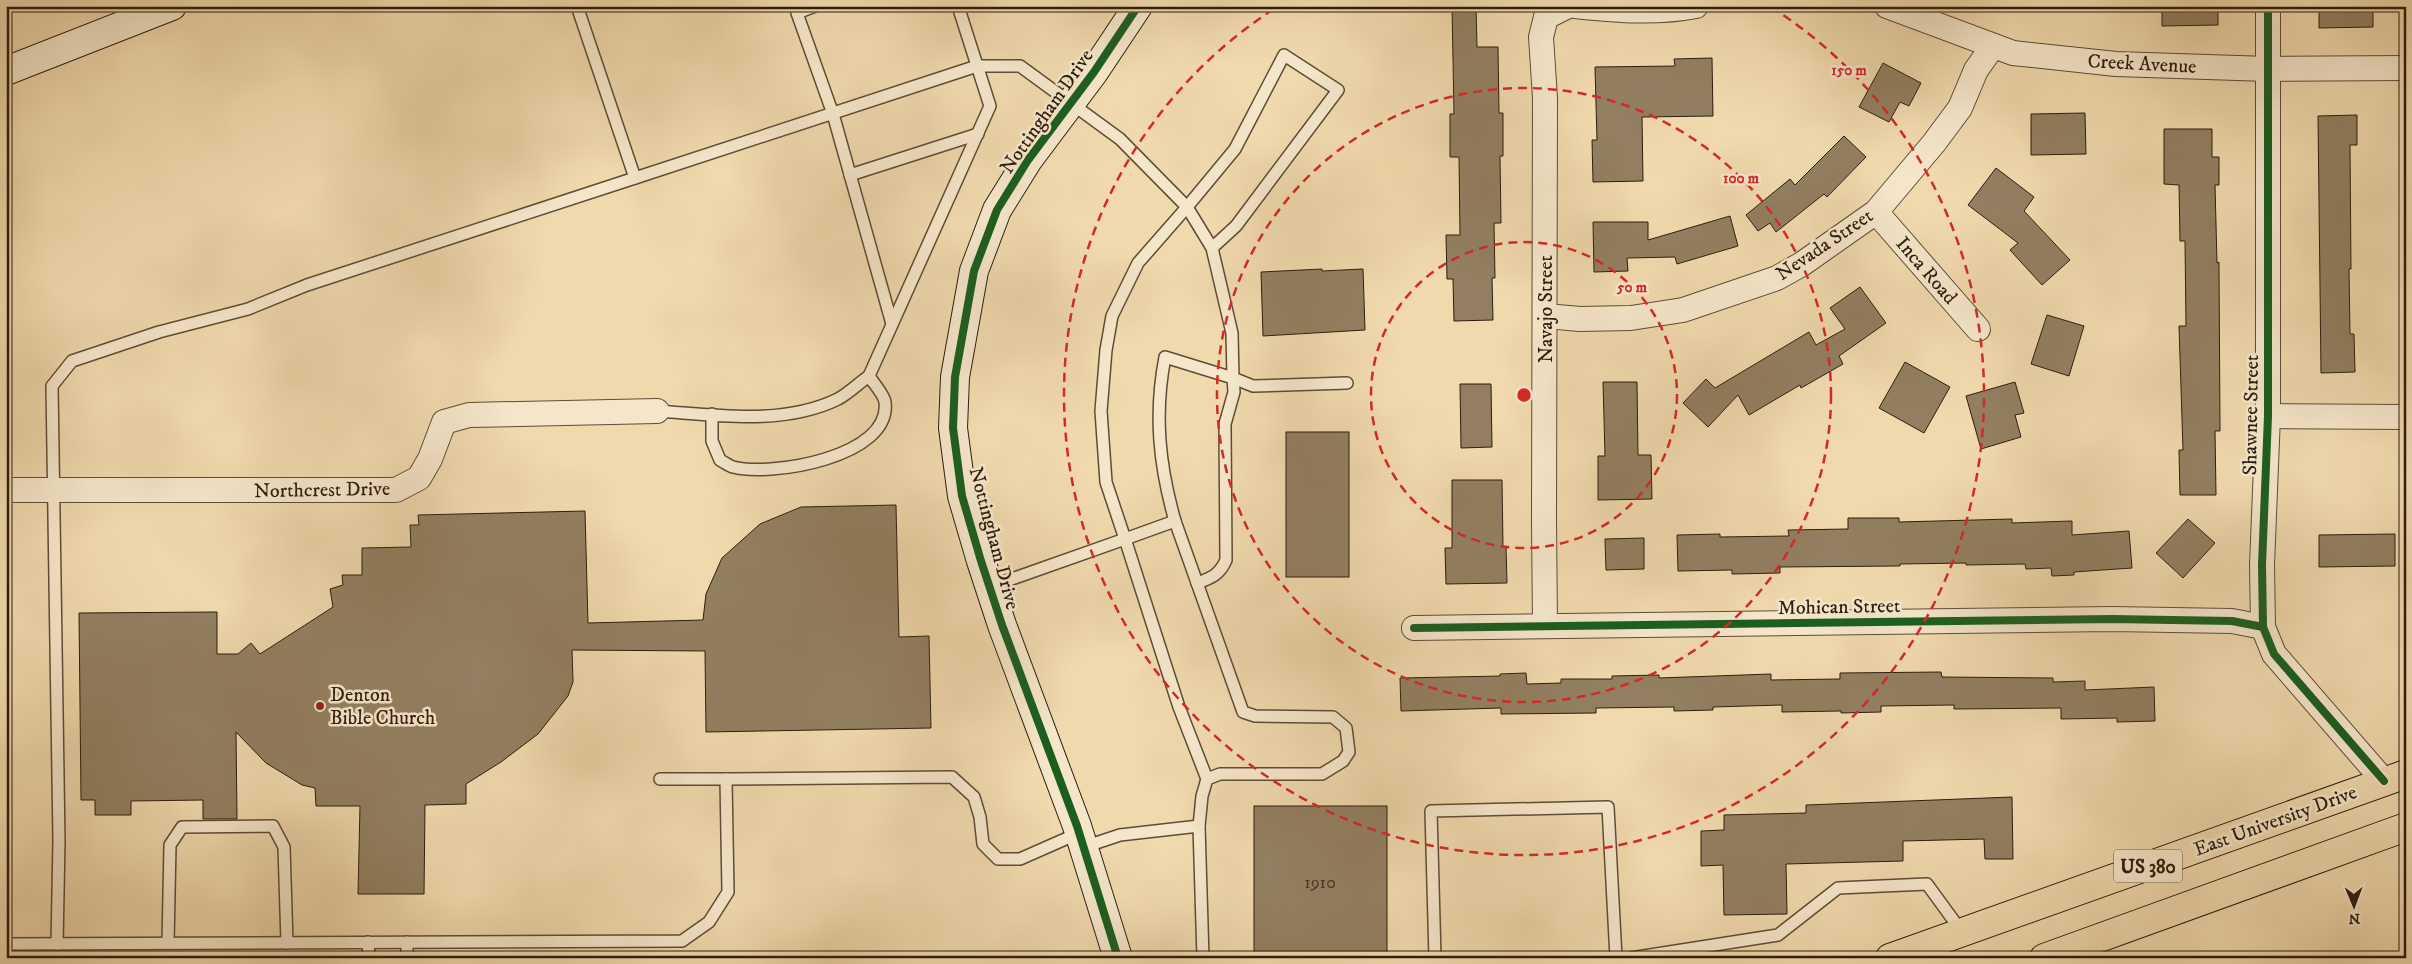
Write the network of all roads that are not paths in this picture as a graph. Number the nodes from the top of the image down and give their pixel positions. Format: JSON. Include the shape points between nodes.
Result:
{"nodes":[{"id":1,"x":172,"y":6,"type":"edge"},
{"id":2,"x":577,"y":6,"type":"edge"},
{"id":3,"x":816,"y":6,"type":"edge"},
{"id":4,"x":958,"y":6,"type":"edge"},
{"id":5,"x":1138,"y":6,"type":"edge"},
{"id":6,"x":1568,"y":6,"type":"edge"},
{"id":7,"x":1575,"y":6,"type":"edge"},
{"id":8,"x":1696,"y":6,"type":"edge"},
{"id":9,"x":1887,"y":6,"type":"edge"},
{"id":10,"x":2268,"y":6,"type":"edge"},
{"id":11,"x":1993,"y":46,"type":"junction"},
{"id":12,"x":977,"y":66,"type":"junction"},
{"id":13,"x":2406,"y":68,"type":"edge"},
{"id":14,"x":2268,"y":69,"type":"junction"},
{"id":15,"x":6,"y":71,"type":"edge"},
{"id":16,"x":1071,"y":102,"type":"junction"},
{"id":17,"x":832,"y":114,"type":"junction"},
{"id":18,"x":978,"y":134,"type":"junction"},
{"id":19,"x":850,"y":176,"type":"junction"},
{"id":20,"x":635,"y":178,"type":"junction"},
{"id":21,"x":1187,"y":207,"type":"junction"},
{"id":22,"x":1876,"y":212,"type":"junction"},
{"id":23,"x":1212,"y":248,"type":"junction"},
{"id":24,"x":1546,"y":316,"type":"junction"},
{"id":25,"x":892,"y":324,"type":"junction"},
{"id":26,"x":1978,"y":329,"type":"dead end"},
{"id":27,"x":869,"y":376,"type":"junction"},
{"id":28,"x":1233,"y":378,"type":"junction"},
{"id":29,"x":1347,"y":383,"type":"dead end"},
{"id":30,"x":657,"y":411,"type":"joint"},
{"id":31,"x":712,"y":414,"type":"junction"},
{"id":32,"x":2268,"y":416,"type":"junction"},
{"id":33,"x":2406,"y":417,"type":"edge"},
{"id":34,"x":54,"y":489,"type":"junction"},
{"id":35,"x":6,"y":490,"type":"edge"},
{"id":36,"x":1175,"y":521,"type":"junction"},
{"id":37,"x":1125,"y":538,"type":"junction"},
{"id":38,"x":1197,"y":582,"type":"junction"},
{"id":39,"x":990,"y":587,"type":"junction"},
{"id":40,"x":1545,"y":626,"type":"junction"},
{"id":41,"x":2263,"y":627,"type":"junction"},
{"id":42,"x":1414,"y":628,"type":"dead end"},
{"id":43,"x":2395,"y":778,"type":"edge"},
{"id":44,"x":726,"y":779,"type":"junction"},
{"id":45,"x":1207,"y":779,"type":"junction"},
{"id":46,"x":660,"y":780,"type":"dead end"},
{"id":47,"x":1199,"y":826,"type":"junction"},
{"id":48,"x":2406,"y":827,"type":"edge"},
{"id":49,"x":1081,"y":840,"type":"junction"},
{"id":50,"x":1962,"y":932,"type":"junction"},
{"id":51,"x":287,"y":942,"type":"junction"},
{"id":52,"x":368,"y":942,"type":"junction"},
{"id":53,"x":407,"y":942,"type":"junction"},
{"id":54,"x":168,"y":943,"type":"junction"},
{"id":55,"x":6,"y":944,"type":"edge"},
{"id":56,"x":57,"y":944,"type":"junction"},
{"id":57,"x":369,"y":958,"type":"edge"},
{"id":58,"x":407,"y":958,"type":"edge"},
{"id":59,"x":1118,"y":958,"type":"edge"},
{"id":60,"x":1203,"y":958,"type":"edge"},
{"id":61,"x":1434,"y":958,"type":"edge"},
{"id":62,"x":1616,"y":958,"type":"edge"},
{"id":63,"x":1630,"y":958,"type":"edge"},
{"id":64,"x":1890,"y":958,"type":"edge"},
{"id":65,"x":2044,"y":958,"type":"edge"}],
"edges":[{"from":1,"to":15,"type":"street"},
{"from":2,"to":20,"type":"lane"},
{"from":3,"to":17,"type":"lane","via":[[797,13]]},
{"from":4,"to":12,"type":"lane"},
{"from":5,"to":16,"type":"street","name":"Nottingham Drive"},
{"from":6,"to":24,"type":"street","name":"Navajo Street","via":[[1546,17],[1541,37],[1545,98]]},
{"from":7,"to":8,"type":"street","via":[[1626,12],[1672,11]]},
{"from":9,"to":11,"type":"street","name":"Creek Avenue"},
{"from":10,"to":14,"type":"street","name":"Shawnee Street"},
{"from":11,"to":14,"type":"street","name":"Creek Avenue","via":[[2013,53],[2116,64]]},
{"from":11,"to":22,"type":"street","name":"Nevada Street","via":[[1976,70],[1960,108]]},
{"from":12,"to":16,"type":"lane","via":[[1020,66]]},
{"from":12,"to":17,"type":"lane"},
{"from":12,"to":18,"type":"lane","via":[[990,106]]},
{"from":13,"to":14,"type":"street","name":"Creek Avenue"},
{"from":14,"to":32,"type":"street","name":"Shawnee Street"},
{"from":16,"to":21,"type":"lane","via":[[1120,139]]},
{"from":16,"to":39,"type":"street","name":"Nottingham Drive","via":[[1028,160],[998,210],[974,271],[955,378],[953,428],[962,496]]},
{"from":17,"to":19,"type":"lane"},
{"from":17,"to":20,"type":"lane"},
{"from":18,"to":19,"type":"lane"},
{"from":18,"to":25,"type":"lane"},
{"from":19,"to":25,"type":"lane"},
{"from":20,"to":34,"type":"lane","via":[[308,285],[248,309],[159,332],[72,361],[52,386]]},
{"from":21,"to":23,"type":"lane"},
{"from":21,"to":23,"type":"lane","via":[[1235,149],[1284,55],[1338,90],[1236,226]]},
{"from":21,"to":37,"type":"lane","via":[[1138,263],[1112,316],[1101,411],[1102,429],[1106,482]]},
{"from":22,"to":24,"type":"street","name":"Nevada Street","via":[[1777,278],[1683,310],[1632,318]]},
{"from":22,"to":26,"type":"street","name":"Inca Road"},
{"from":23,"to":28,"type":"lane","via":[[1232,334]]},
{"from":24,"to":40,"type":"street","name":"Navajo Street"},
{"from":25,"to":27,"type":"lane"},
{"from":27,"to":31,"type":"lane","via":[[838,399],[798,413],[754,417]]},
{"from":27,"to":31,"type":"lane","via":[[885,401],[882,424],[863,443],[829,460],[772,468],[733,467],[720,460],[712,441]]},
{"from":28,"to":29,"type":"lane","via":[[1253,386]]},
{"from":28,"to":36,"type":"lane","via":[[1164,357],[1158,392],[1161,464]]},
{"from":28,"to":38,"type":"lane","via":[[1234,392],[1226,424],[1226,560],[1214,577]]},
{"from":30,"to":31,"type":"lane"},
{"from":30,"to":34,"type":"street","name":"Northcrest Drive","via":[[468,415],[444,422],[419,478],[396,490]]},
{"from":32,"to":33,"type":"street"},
{"from":32,"to":41,"type":"street","name":"Shawnee Street"},
{"from":34,"to":35,"type":"street","name":"Northcrest Drive"},
{"from":34,"to":56,"type":"lane","via":[[59,841]]},
{"from":36,"to":37,"type":"lane"},
{"from":36,"to":38,"type":"lane"},
{"from":37,"to":39,"type":"lane"},
{"from":37,"to":45,"type":"lane","via":[[1179,707]]},
{"from":38,"to":45,"type":"lane","via":[[1243,712],[1255,716],[1333,717],[1346,728],[1349,752],[1343,761],[1322,774],[1220,774]]},
{"from":39,"to":49,"type":"street","name":"Nottingham Drive"},
{"from":40,"to":41,"type":"street","name":"Mohican Street","via":[[2112,619],[2232,621]]},
{"from":40,"to":42,"type":"street","name":"Mohican Street"},
{"from":41,"to":43,"type":"street","name":"Shawnee Street","via":[[2274,654]]},
{"from":43,"to":50,"type":"main road","name":"East University Drive","number":"US 380"},
{"from":44,"to":46,"type":"lane"},
{"from":44,"to":49,"type":"lane","via":[[952,777],[974,797],[980,817],[982,844],[998,859],[1020,859]]},
{"from":44,"to":53,"type":"lane","via":[[728,892],[709,922],[682,941]]},
{"from":45,"to":47,"type":"lane"},
{"from":47,"to":49,"type":"lane"},
{"from":47,"to":60,"type":"lane"},
{"from":48,"to":65,"type":"main road","number":"US 380"},
{"from":49,"to":59,"type":"street","name":"Nottingham Drive"},
{"from":50,"to":63,"type":"lane","via":[[1927,884],[1838,888],[1778,935]]},
{"from":50,"to":64,"type":"main road","name":"East University Drive","number":"US 380"},
{"from":51,"to":52,"type":"lane"},
{"from":51,"to":54,"type":"lane"},
{"from":51,"to":54,"type":"lane","via":[[284,847],[273,826],[264,826],[182,827],[170,844]]},
{"from":52,"to":53,"type":"lane"},
{"from":52,"to":57,"type":"lane"},
{"from":53,"to":58,"type":"lane"},
{"from":54,"to":56,"type":"lane"},
{"from":55,"to":56,"type":"lane"},
{"from":61,"to":62,"type":"lane","via":[[1431,811],[1608,808]]}]}
